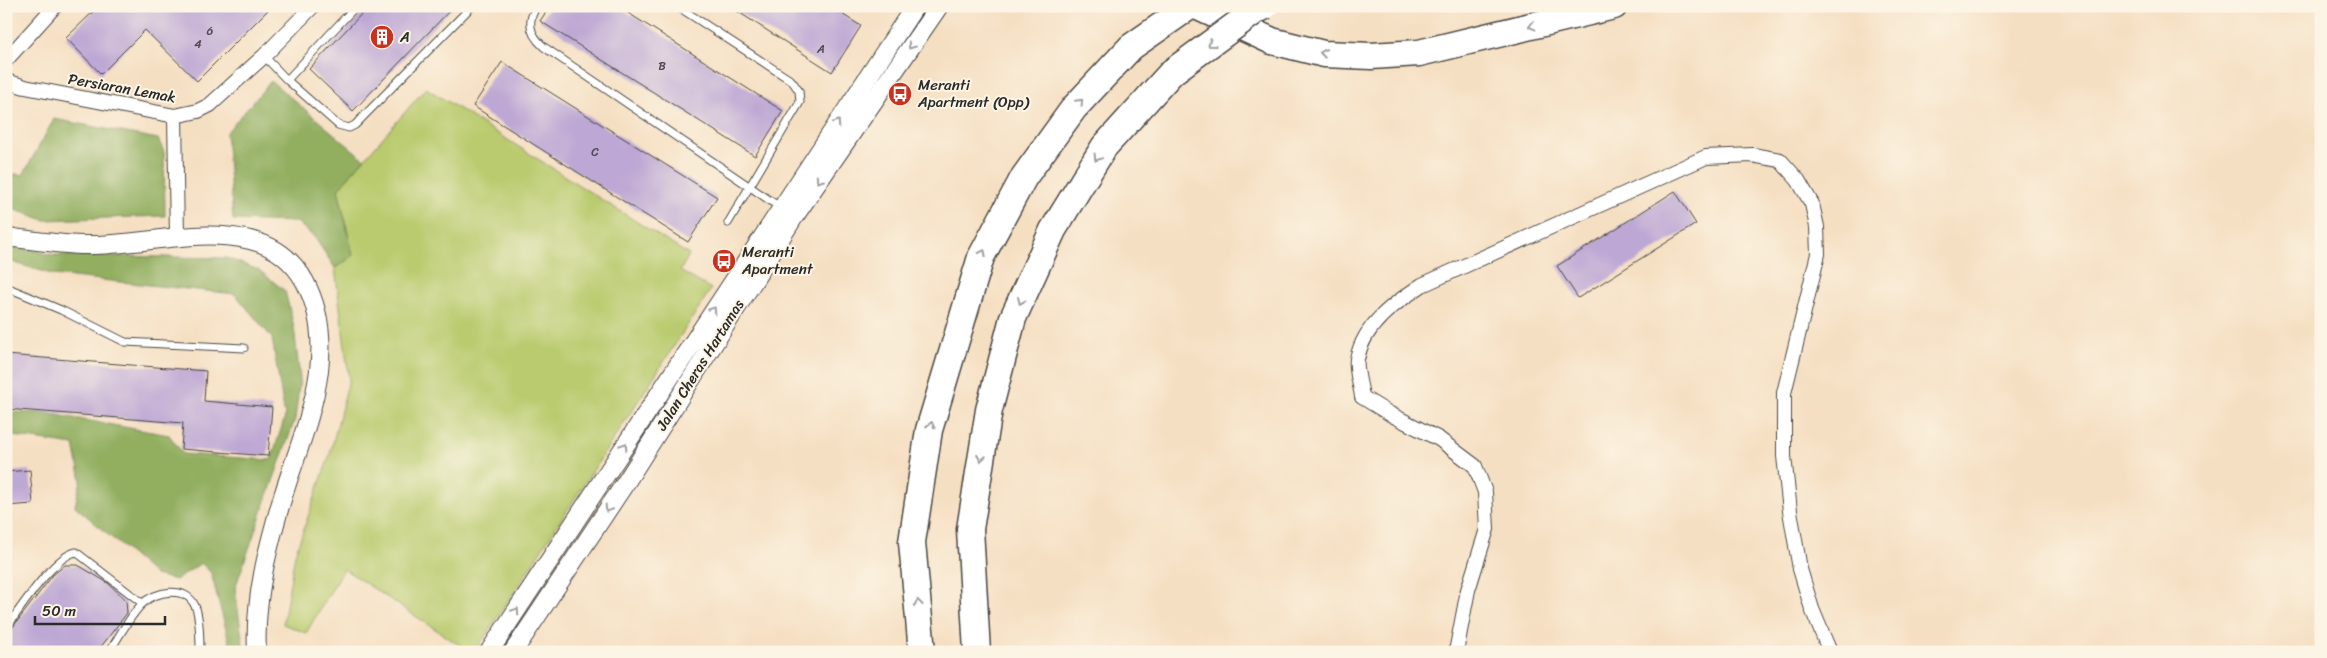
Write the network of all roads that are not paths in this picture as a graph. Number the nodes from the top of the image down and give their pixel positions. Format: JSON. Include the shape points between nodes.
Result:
{"nodes":[{"id":1,"x":55,"y":6,"type":"edge"},
{"id":2,"x":313,"y":6,"type":"edge"},
{"id":3,"x":356,"y":6,"type":"edge"},
{"id":4,"x":472,"y":6,"type":"edge"},
{"id":5,"x":537,"y":6,"type":"edge"},
{"id":6,"x":678,"y":6,"type":"edge"},
{"id":7,"x":915,"y":6,"type":"edge"},
{"id":8,"x":939,"y":6,"type":"edge"},
{"id":9,"x":1190,"y":6,"type":"edge"},
{"id":10,"x":1196,"y":6,"type":"edge"},
{"id":11,"x":1266,"y":6,"type":"edge"},
{"id":12,"x":1614,"y":6,"type":"edge"},
{"id":13,"x":264,"y":56,"type":"junction"},
{"id":14,"x":6,"y":60,"type":"edge"},
{"id":15,"x":287,"y":80,"type":"junction"},
{"id":16,"x":6,"y":81,"type":"edge"},
{"id":17,"x":175,"y":116,"type":"junction"},
{"id":18,"x":751,"y":187,"type":"junction"},
{"id":19,"x":787,"y":212,"type":"junction"},
{"id":20,"x":728,"y":223,"type":"dead end"},
{"id":21,"x":6,"y":237,"type":"edge"},
{"id":22,"x":177,"y":237,"type":"junction"},
{"id":23,"x":6,"y":287,"type":"edge"},
{"id":24,"x":244,"y":348,"type":"dead end"},
{"id":25,"x":610,"y":468,"type":"junction"},
{"id":26,"x":628,"y":479,"type":"junction"},
{"id":27,"x":142,"y":603,"type":"junction"},
{"id":28,"x":6,"y":628,"type":"edge"},
{"id":29,"x":109,"y":652,"type":"edge"},
{"id":30,"x":200,"y":652,"type":"edge"},
{"id":31,"x":257,"y":652,"type":"edge"},
{"id":32,"x":489,"y":652,"type":"edge"},
{"id":33,"x":514,"y":652,"type":"edge"},
{"id":34,"x":922,"y":652,"type":"edge"},
{"id":35,"x":977,"y":652,"type":"edge"},
{"id":36,"x":1456,"y":652,"type":"edge"},
{"id":37,"x":1830,"y":652,"type":"edge"}],
"edges":[{"from":1,"to":14,"type":"street"},
{"from":2,"to":13,"type":"street","name":"Persiaran Lemak"},
{"from":3,"to":15,"type":"lane"},
{"from":4,"to":15,"type":"lane","via":[[349,128],[338,126]]},
{"from":5,"to":18,"type":"lane","via":[[530,15],[530,26],[535,39],[544,47]]},
{"from":6,"to":18,"type":"lane","via":[[792,81],[799,91],[800,102]]},
{"from":19,"to":7,"type":"street","name":"Jalan Cheras Hartamas","one_way":true},
{"from":8,"to":19,"type":"street","name":"Jalan Cheras Hartamas","one_way":true},
{"from":34,"to":9,"type":"highway","one_way":true,"via":[[912,542],[929,430],[981,257],[1024,177],[1074,108],[1131,47]]},
{"from":12,"to":10,"type":"highway","one_way":true,"via":[[1419,53],[1372,56],[1324,54],[1272,41]]},
{"from":11,"to":35,"type":"highway","one_way":true,"bridge":true,"via":[[1172,72],[1104,147],[1053,230],[1013,318],[988,410],[970,529]]},
{"from":13,"to":15,"type":"lane"},
{"from":13,"to":17,"type":"street","name":"Persiaran Lemak","via":[[210,105]]},
{"from":16,"to":17,"type":"street","name":"Persiaran Lemak","via":[[25,88]]},
{"from":17,"to":22,"type":"street"},
{"from":18,"to":19,"type":"lane"},
{"from":18,"to":20,"type":"lane"},
{"from":25,"to":19,"type":"street","name":"Jalan Cheras Hartamas","one_way":true},
{"from":19,"to":26,"type":"street","name":"Jalan Cheras Hartamas"},
{"from":21,"to":22,"type":"street","via":[[82,245]]},
{"from":22,"to":31,"type":"street","via":[[249,239],[272,247],[289,260],[302,278],[314,299],[320,322],[320,367],[309,421],[283,497],[265,567],[258,605]]},
{"from":23,"to":24,"type":"lane","via":[[125,342]]},
{"from":25,"to":26,"type":"street"},
{"from":32,"to":25,"type":"street","name":"Jalan Cheras Hartamas","one_way":true},
{"from":26,"to":33,"type":"street","name":"Jalan Cheras Hartamas","one_way":true},
{"from":27,"to":28,"type":"lane","via":[[76,552],[67,554],[56,563]]},
{"from":27,"to":29,"type":"lane"},
{"from":27,"to":30,"type":"lane","via":[[165,592],[189,597],[196,606]]},
{"from":36,"to":37,"type":"street","via":[[1468,590],[1487,530],[1485,492],[1475,466],[1439,439],[1362,397],[1357,360],[1365,337],[1388,308],[1422,285],[1706,156],[1752,154],[1780,160],[1792,173],[1812,204],[1817,227],[1818,254],[1784,393],[1784,456],[1800,569]]}]}
